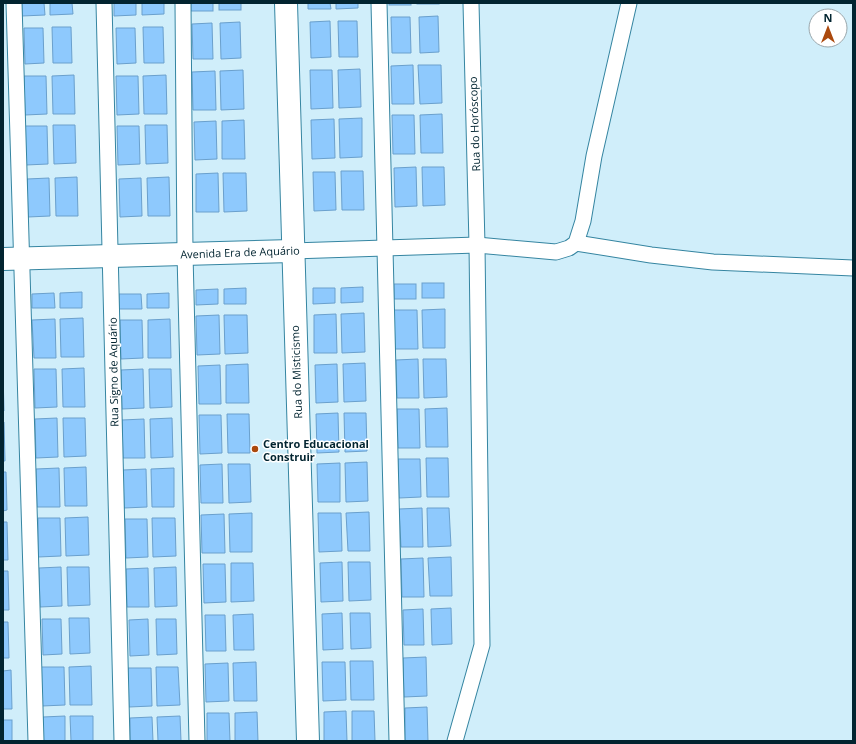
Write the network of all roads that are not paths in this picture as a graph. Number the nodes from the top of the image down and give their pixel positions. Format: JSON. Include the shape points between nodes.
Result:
{"nodes":[{"id":1,"x":14,"y":3,"type":"edge"},
{"id":2,"x":104,"y":3,"type":"edge"},
{"id":3,"x":183,"y":3,"type":"edge"},
{"id":4,"x":286,"y":3,"type":"edge"},
{"id":5,"x":379,"y":3,"type":"edge"},
{"id":6,"x":471,"y":3,"type":"edge"},
{"id":7,"x":629,"y":3,"type":"edge"},
{"id":8,"x":576,"y":243,"type":"junction"},
{"id":9,"x":477,"y":245,"type":"junction"},
{"id":10,"x":385,"y":248,"type":"junction"},
{"id":11,"x":292,"y":251,"type":"junction"},
{"id":12,"x":185,"y":254,"type":"junction"},
{"id":13,"x":110,"y":256,"type":"junction"},
{"id":14,"x":12,"y":259,"type":"edge"},
{"id":15,"x":853,"y":268,"type":"edge"},
{"id":16,"x":36,"y":741,"type":"edge"},
{"id":17,"x":122,"y":741,"type":"edge"},
{"id":18,"x":197,"y":741,"type":"edge"},
{"id":19,"x":308,"y":741,"type":"edge"},
{"id":20,"x":397,"y":741,"type":"edge"},
{"id":21,"x":455,"y":741,"type":"edge"}],
"edges":[{"from":1,"to":14,"type":"street"},
{"from":2,"to":13,"type":"street","name":"Rua Signo de Aquário"},
{"from":3,"to":12,"type":"street"},
{"from":4,"to":11,"type":"street","name":"Rua do Misticismo"},
{"from":5,"to":10,"type":"street"},
{"from":6,"to":9,"type":"street","name":"Rua do Horóscopo"},
{"from":7,"to":8,"type":"street","via":[[594,156],[580,235]]},
{"from":8,"to":9,"type":"street","name":"Avenida Era de Aquário","via":[[556,252]]},
{"from":8,"to":15,"type":"street","via":[[713,262]]},
{"from":9,"to":10,"type":"street","name":"Avenida Era de Aquário"},
{"from":9,"to":21,"type":"street","name":"Rua do Horóscopo","via":[[482,645]]},
{"from":10,"to":11,"type":"street","name":"Avenida Era de Aquário"},
{"from":10,"to":20,"type":"street"},
{"from":11,"to":12,"type":"street","name":"Avenida Era de Aquário"},
{"from":11,"to":19,"type":"street","name":"Rua do Misticismo"},
{"from":12,"to":13,"type":"street","name":"Avenida Era de Aquário"},
{"from":12,"to":18,"type":"street"},
{"from":13,"to":14,"type":"street","name":"Avenida Era de Aquário"},
{"from":13,"to":17,"type":"street","name":"Rua Signo de Aquário"},
{"from":14,"to":16,"type":"street"}]}
